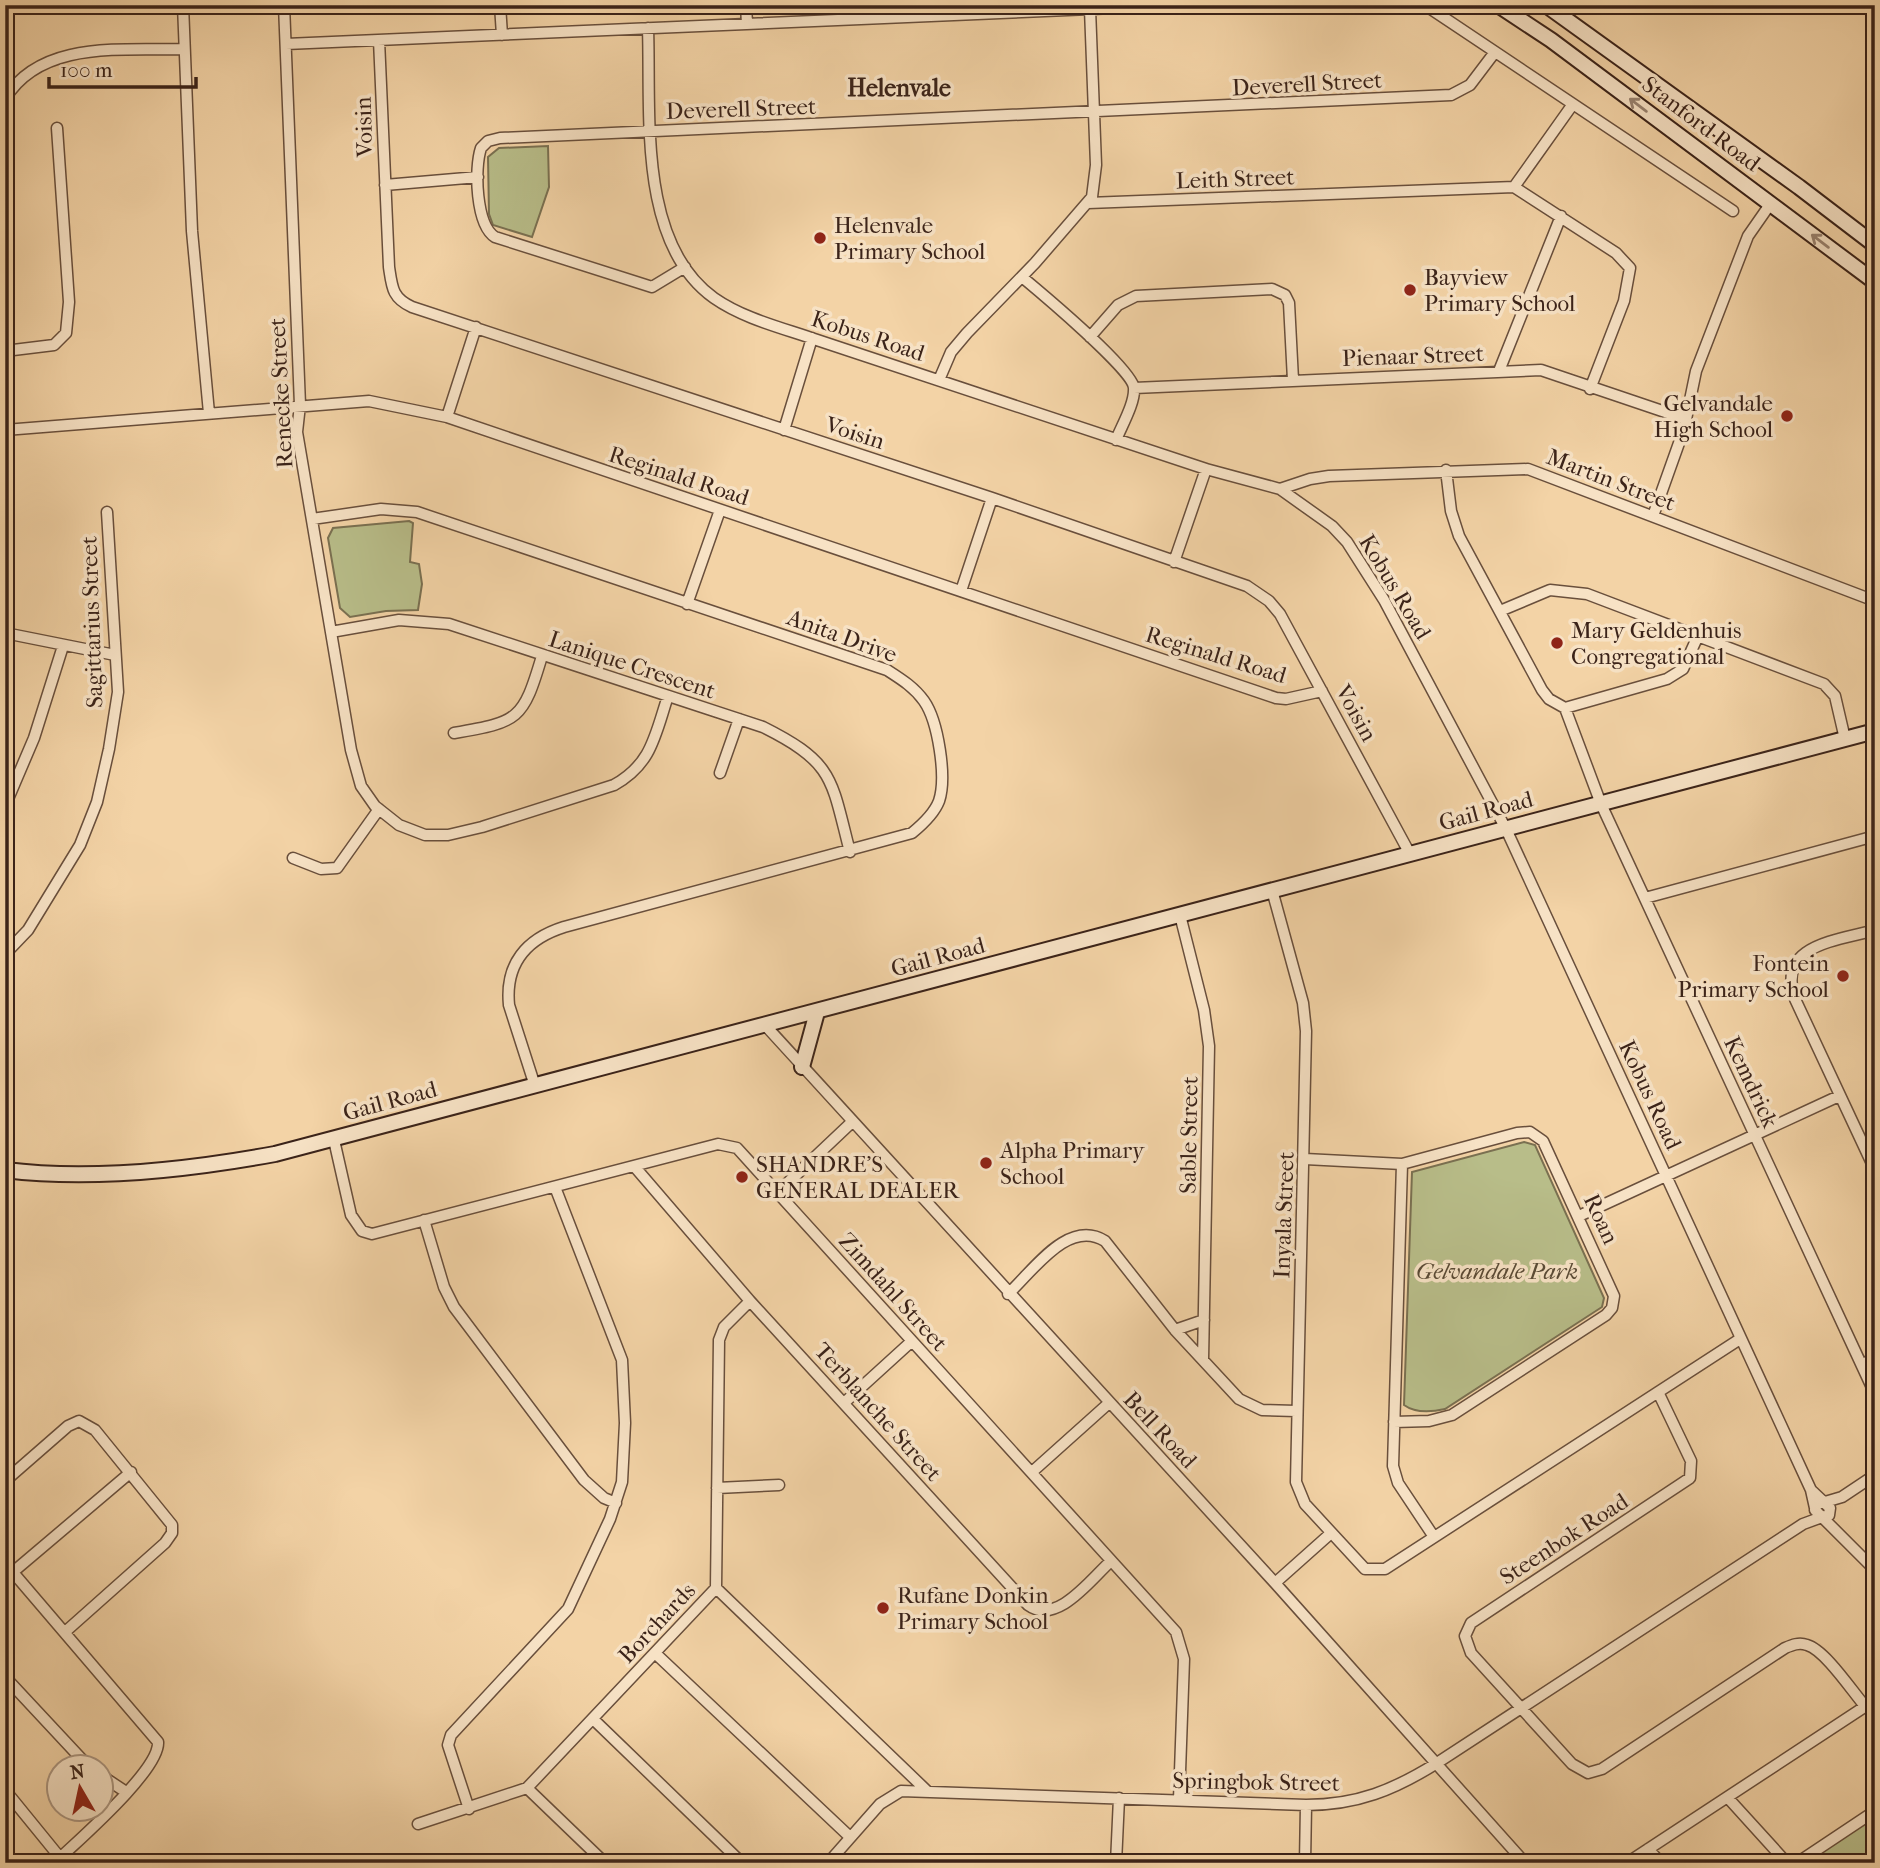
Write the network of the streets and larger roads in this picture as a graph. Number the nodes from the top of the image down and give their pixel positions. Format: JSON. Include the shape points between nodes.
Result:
{"nodes":[{"id":1,"x":183,"y":5,"type":"edge"},
{"id":2,"x":284,"y":5,"type":"edge"},
{"id":3,"x":500,"y":5,"type":"edge"},
{"id":4,"x":746,"y":5,"type":"edge"},
{"id":5,"x":869,"y":5,"type":"edge"},
{"id":6,"x":1183,"y":5,"type":"edge"},
{"id":7,"x":1425,"y":5,"type":"edge"},
{"id":8,"x":1498,"y":5,"type":"edge"},
{"id":9,"x":1546,"y":5,"type":"edge"},
{"id":10,"x":1090,"y":9,"type":"junction"},
{"id":11,"x":864,"y":19,"type":"junction"},
{"id":12,"x":747,"y":24,"type":"junction"},
{"id":13,"x":648,"y":28,"type":"junction"},
{"id":14,"x":502,"y":35,"type":"junction"},
{"id":15,"x":379,"y":40,"type":"junction"},
{"id":16,"x":286,"y":44,"type":"junction"},
{"id":17,"x":184,"y":49,"type":"junction"},
{"id":18,"x":1495,"y":52,"type":"junction"},
{"id":19,"x":6,"y":95,"type":"edge"},
{"id":20,"x":1573,"y":104,"type":"junction"},
{"id":21,"x":1094,"y":113,"type":"junction"},
{"id":22,"x":57,"y":128,"type":"dead end"},
{"id":23,"x":652,"y":132,"type":"junction"},
{"id":24,"x":478,"y":177,"type":"junction"},
{"id":25,"x":385,"y":185,"type":"junction"},
{"id":26,"x":1514,"y":187,"type":"junction"},
{"id":27,"x":1088,"y":203,"type":"junction"},
{"id":28,"x":1771,"y":203,"type":"junction"},
{"id":29,"x":1733,"y":211,"type":"dead end"},
{"id":30,"x":1561,"y":216,"type":"junction"},
{"id":31,"x":1875,"y":245,"type":"edge"},
{"id":32,"x":685,"y":267,"type":"junction"},
{"id":33,"x":1022,"y":277,"type":"junction"},
{"id":34,"x":1875,"y":282,"type":"edge"},
{"id":35,"x":476,"y":327,"type":"junction"},
{"id":36,"x":1090,"y":337,"type":"junction"},
{"id":37,"x":812,"y":338,"type":"junction"},
{"id":38,"x":5,"y":351,"type":"edge"},
{"id":39,"x":1499,"y":372,"type":"junction"},
{"id":40,"x":939,"y":380,"type":"junction"},
{"id":41,"x":1293,"y":380,"type":"junction"},
{"id":42,"x":1134,"y":387,"type":"junction"},
{"id":43,"x":1590,"y":388,"type":"junction"},
{"id":44,"x":300,"y":405,"type":"junction"},
{"id":45,"x":209,"y":413,"type":"junction"},
{"id":46,"x":447,"y":417,"type":"junction"},
{"id":47,"x":1686,"y":419,"type":"junction"},
{"id":48,"x":5,"y":430,"type":"edge"},
{"id":49,"x":784,"y":430,"type":"junction"},
{"id":50,"x":1116,"y":439,"type":"junction"},
{"id":51,"x":5,"y":441,"type":"edge"},
{"id":52,"x":1206,"y":469,"type":"junction"},
{"id":53,"x":1447,"y":470,"type":"junction"},
{"id":54,"x":1280,"y":489,"type":"junction"},
{"id":55,"x":992,"y":498,"type":"junction"},
{"id":56,"x":720,"y":510,"type":"junction"},
{"id":57,"x":107,"y":512,"type":"dead end"},
{"id":58,"x":1653,"y":516,"type":"junction"},
{"id":59,"x":312,"y":519,"type":"junction"},
{"id":60,"x":5,"y":520,"type":"edge"},
{"id":61,"x":1174,"y":562,"type":"junction"},
{"id":62,"x":961,"y":591,"type":"junction"},
{"id":63,"x":1875,"y":601,"type":"edge"},
{"id":64,"x":687,"y":604,"type":"junction"},
{"id":65,"x":1500,"y":611,"type":"junction"},
{"id":66,"x":331,"y":632,"type":"junction"},
{"id":67,"x":5,"y":633,"type":"edge"},
{"id":68,"x":1697,"y":638,"type":"junction"},
{"id":69,"x":63,"y":646,"type":"junction"},
{"id":70,"x":115,"y":655,"type":"junction"},
{"id":71,"x":542,"y":656,"type":"junction"},
{"id":72,"x":1322,"y":691,"type":"junction"},
{"id":73,"x":668,"y":696,"type":"junction"},
{"id":74,"x":1565,"y":708,"type":"junction"},
{"id":75,"x":739,"y":719,"type":"junction"},
{"id":76,"x":1875,"y":731,"type":"edge"},
{"id":77,"x":454,"y":733,"type":"dead end"},
{"id":78,"x":1845,"y":739,"type":"junction"},
{"id":79,"x":720,"y":773,"type":"dead end"},
{"id":80,"x":1601,"y":804,"type":"junction"},
{"id":81,"x":5,"y":806,"type":"edge"},
{"id":82,"x":379,"y":809,"type":"junction"},
{"id":83,"x":1506,"y":829,"type":"junction"},
{"id":84,"x":1875,"y":836,"type":"edge"},
{"id":85,"x":850,"y":852,"type":"junction"},
{"id":86,"x":1410,"y":854,"type":"junction"},
{"id":87,"x":293,"y":858,"type":"dead end"},
{"id":88,"x":1272,"y":890,"type":"junction"},
{"id":89,"x":1644,"y":898,"type":"junction"},
{"id":90,"x":1180,"y":915,"type":"junction"},
{"id":91,"x":1875,"y":930,"type":"edge"},
{"id":92,"x":5,"y":954,"type":"edge"},
{"id":93,"x":817,"y":1012,"type":"junction"},
{"id":94,"x":765,"y":1025,"type":"junction"},
{"id":95,"x":802,"y":1067,"type":"junction"},
{"id":96,"x":535,"y":1086,"type":"junction"},
{"id":97,"x":1839,"y":1096,"type":"junction"},
{"id":98,"x":851,"y":1123,"type":"junction"},
{"id":99,"x":1755,"y":1136,"type":"junction"},
{"id":100,"x":334,"y":1140,"type":"junction"},
{"id":101,"x":1305,"y":1159,"type":"junction"},
{"id":102,"x":1402,"y":1164,"type":"junction"},
{"id":103,"x":634,"y":1166,"type":"junction"},
{"id":104,"x":5,"y":1170,"type":"edge"},
{"id":105,"x":1875,"y":1170,"type":"edge"},
{"id":106,"x":1667,"y":1176,"type":"junction"},
{"id":107,"x":555,"y":1187,"type":"junction"},
{"id":108,"x":778,"y":1192,"type":"junction"},
{"id":109,"x":1579,"y":1216,"type":"junction"},
{"id":110,"x":424,"y":1220,"type":"junction"},
{"id":111,"x":1008,"y":1294,"type":"junction"},
{"id":112,"x":750,"y":1301,"type":"junction"},
{"id":113,"x":1204,"y":1320,"type":"junction"},
{"id":114,"x":1175,"y":1330,"type":"junction"},
{"id":115,"x":1740,"y":1339,"type":"junction"},
{"id":116,"x":912,"y":1341,"type":"junction"},
{"id":117,"x":1875,"y":1357,"type":"edge"},
{"id":118,"x":1203,"y":1360,"type":"junction"},
{"id":119,"x":1862,"y":1365,"type":"junction"},
{"id":120,"x":1658,"y":1392,"type":"junction"},
{"id":121,"x":1875,"y":1394,"type":"edge"},
{"id":122,"x":845,"y":1402,"type":"junction"},
{"id":123,"x":1109,"y":1403,"type":"junction"},
{"id":124,"x":1296,"y":1411,"type":"junction"},
{"id":125,"x":1394,"y":1422,"type":"junction"},
{"id":126,"x":131,"y":1472,"type":"junction"},
{"id":127,"x":1032,"y":1472,"type":"junction"},
{"id":128,"x":1875,"y":1475,"type":"edge"},
{"id":129,"x":5,"y":1480,"type":"edge"},
{"id":130,"x":779,"y":1485,"type":"dead end"},
{"id":131,"x":717,"y":1488,"type":"junction"},
{"id":132,"x":616,"y":1503,"type":"junction"},
{"id":133,"x":1823,"y":1509,"type":"junction"},
{"id":134,"x":1330,"y":1534,"type":"junction"},
{"id":135,"x":1434,"y":1537,"type":"junction"},
{"id":136,"x":1111,"y":1561,"type":"junction"},
{"id":137,"x":5,"y":1563,"type":"edge"},
{"id":138,"x":1875,"y":1570,"type":"edge"},
{"id":139,"x":13,"y":1572,"type":"junction"},
{"id":140,"x":1275,"y":1583,"type":"junction"},
{"id":141,"x":716,"y":1588,"type":"junction"},
{"id":142,"x":65,"y":1632,"type":"junction"},
{"id":143,"x":656,"y":1654,"type":"junction"},
{"id":144,"x":5,"y":1677,"type":"edge"},
{"id":145,"x":1875,"y":1700,"type":"edge"},
{"id":146,"x":1865,"y":1706,"type":"junction"},
{"id":147,"x":1522,"y":1708,"type":"junction"},
{"id":148,"x":593,"y":1719,"type":"junction"},
{"id":149,"x":75,"y":1752,"type":"edge"},
{"id":150,"x":1437,"y":1763,"type":"junction"},
{"id":151,"x":116,"y":1785,"type":"edge"},
{"id":152,"x":527,"y":1788,"type":"junction"},
{"id":153,"x":5,"y":1790,"type":"edge"},
{"id":154,"x":927,"y":1791,"type":"junction"},
{"id":155,"x":126,"y":1792,"type":"junction"},
{"id":156,"x":1119,"y":1798,"type":"junction"},
{"id":157,"x":1728,"y":1798,"type":"junction"},
{"id":158,"x":1179,"y":1800,"type":"junction"},
{"id":159,"x":1306,"y":1805,"type":"junction"},
{"id":160,"x":468,"y":1809,"type":"junction"},
{"id":161,"x":1875,"y":1811,"type":"edge"},
{"id":162,"x":418,"y":1824,"type":"dead end"},
{"id":163,"x":849,"y":1838,"type":"junction"},
{"id":164,"x":1648,"y":1849,"type":"junction"},
{"id":165,"x":62,"y":1860,"type":"edge"},
{"id":166,"x":605,"y":1863,"type":"edge"},
{"id":167,"x":743,"y":1863,"type":"edge"},
{"id":168,"x":828,"y":1863,"type":"edge"},
{"id":169,"x":1116,"y":1863,"type":"edge"},
{"id":170,"x":1305,"y":1863,"type":"edge"},
{"id":171,"x":1525,"y":1863,"type":"edge"},
{"id":172,"x":1628,"y":1863,"type":"edge"},
{"id":173,"x":1661,"y":1863,"type":"edge"},
{"id":174,"x":1787,"y":1863,"type":"edge"},
{"id":175,"x":1797,"y":1863,"type":"edge"}],
"edges":[{"from":1,"to":17,"type":"street"},
{"from":2,"to":16,"type":"street","name":"Renecke Street"},
{"from":3,"to":14,"type":"street"},
{"from":4,"to":12,"type":"street"},
{"from":5,"to":11,"type":"street"},
{"from":6,"to":10,"type":"street"},
{"from":7,"to":18,"type":"street"},
{"from":28,"to":8,"type":"street","name":"Stanford Road","one_way":true},
{"from":9,"to":31,"type":"street","name":"Stanford Road"},
{"from":10,"to":11,"type":"street"},
{"from":10,"to":21,"type":"street"},
{"from":11,"to":12,"type":"street"},
{"from":12,"to":13,"type":"street"},
{"from":13,"to":14,"type":"street"},
{"from":13,"to":23,"type":"street","name":"Kobus Road"},
{"from":14,"to":15,"type":"street"},
{"from":15,"to":16,"type":"street"},
{"from":15,"to":25,"type":"street","name":"Voisin"},
{"from":16,"to":44,"type":"street","name":"Renecke Street"},
{"from":17,"to":19,"type":"street","via":[[74,54],[36,69]]},
{"from":17,"to":45,"type":"street","via":[[192,230]]},
{"from":18,"to":20,"type":"street"},
{"from":18,"to":21,"type":"street","name":"Deverell Street","via":[[1470,85],[1451,95]]},
{"from":20,"to":26,"type":"street"},
{"from":20,"to":29,"type":"street"},
{"from":21,"to":23,"type":"street","name":"Deverell Street"},
{"from":21,"to":27,"type":"street","via":[[1096,179]]},
{"from":22,"to":38,"type":"street","via":[[69,302],[66,333],[54,345]]},
{"from":23,"to":24,"type":"street","name":"Deverell Street","via":[[494,139],[481,148]]},
{"from":23,"to":32,"type":"street","name":"Kobus Road","via":[[659,213]]},
{"from":24,"to":25,"type":"street"},
{"from":24,"to":32,"type":"street","name":"Deverell Street","via":[[482,219],[495,237],[641,286],[658,286]]},
{"from":25,"to":35,"type":"street","name":"Voisin","via":[[393,292],[412,307]]},
{"from":26,"to":27,"type":"street","name":"Leith Street"},
{"from":26,"to":30,"type":"street"},
{"from":27,"to":33,"type":"street"},
{"from":34,"to":28,"type":"street","name":"Stanford Road","one_way":true},
{"from":28,"to":47,"type":"street","via":[[1748,236],[1696,371]]},
{"from":30,"to":39,"type":"street"},
{"from":30,"to":43,"type":"street","via":[[1625,260],[1631,273]]},
{"from":32,"to":37,"type":"street","name":"Kobus Road","via":[[704,290],[734,310]]},
{"from":33,"to":36,"type":"street"},
{"from":33,"to":40,"type":"street","via":[[951,352]]},
{"from":35,"to":46,"type":"street"},
{"from":35,"to":49,"type":"street","name":"Voisin"},
{"from":36,"to":41,"type":"street","via":[[1118,305],[1136,296],[1272,289],[1290,303]]},
{"from":36,"to":42,"type":"street","via":[[1118,363]]},
{"from":37,"to":40,"type":"street","name":"Kobus Road"},
{"from":37,"to":49,"type":"street"},
{"from":39,"to":41,"type":"street","name":"Pienaar Street"},
{"from":39,"to":43,"type":"street","name":"Pienaar Street","via":[[1541,370]]},
{"from":40,"to":50,"type":"street","name":"Kobus Road"},
{"from":41,"to":42,"type":"street","name":"Pienaar Street"},
{"from":42,"to":50,"type":"street"},
{"from":43,"to":47,"type":"street","name":"Pienaar Street"},
{"from":44,"to":45,"type":"street","name":"Reginald Road"},
{"from":44,"to":46,"type":"street","name":"Reginald Road","via":[[369,401]]},
{"from":44,"to":59,"type":"street","name":"Renecke Street","via":[[298,432]]},
{"from":45,"to":48,"type":"street","name":"Reginald Road"},
{"from":46,"to":56,"type":"street","name":"Reginald Road"},
{"from":47,"to":58,"type":"street"},
{"from":49,"to":55,"type":"street","name":"Voisin"},
{"from":50,"to":52,"type":"street","name":"Kobus Road"},
{"from":51,"to":60,"type":"street"},
{"from":52,"to":54,"type":"street","name":"Kobus Road"},
{"from":52,"to":61,"type":"street"},
{"from":53,"to":54,"type":"street","name":"Martin Street","via":[[1318,477]]},
{"from":53,"to":58,"type":"street","name":"Martin Street","via":[[1528,469]]},
{"from":53,"to":65,"type":"street","via":[[1455,527]]},
{"from":54,"to":83,"type":"street","name":"Kobus Road","via":[[1332,526],[1357,556]]},
{"from":55,"to":61,"type":"street","name":"Voisin"},
{"from":55,"to":62,"type":"street"},
{"from":56,"to":62,"type":"street","name":"Reginald Road"},
{"from":56,"to":64,"type":"street"},
{"from":57,"to":70,"type":"street","name":"Sagittarius Street"},
{"from":58,"to":63,"type":"street","name":"Martin Street"},
{"from":59,"to":64,"type":"street","name":"Anita Drive","via":[[381,509],[417,512]]},
{"from":59,"to":66,"type":"street","name":"Renecke Street"},
{"from":61,"to":72,"type":"street","name":"Voisin","via":[[1247,586],[1269,601]]},
{"from":62,"to":72,"type":"street","name":"Reginald Road","via":[[1276,698]]},
{"from":64,"to":85,"type":"street","name":"Anita Drive","via":[[887,670],[904,680],[925,703],[939,748],[939,801],[912,833]]},
{"from":65,"to":68,"type":"street","via":[[1539,593],[1573,590]]},
{"from":65,"to":74,"type":"street","via":[[1542,690]]},
{"from":66,"to":71,"type":"street","name":"Lanique Crescent","via":[[427,621]]},
{"from":66,"to":82,"type":"street","name":"Renecke Street","via":[[357,777]]},
{"from":67,"to":69,"type":"street"},
{"from":68,"to":74,"type":"street","via":[[1683,669],[1667,679]]},
{"from":68,"to":78,"type":"street","via":[[1824,684],[1835,695]]},
{"from":69,"to":70,"type":"street"},
{"from":69,"to":81,"type":"street","via":[[34,738]]},
{"from":70,"to":92,"type":"street","name":"Sagittarius Street","via":[[117,712],[91,820],[46,902]]},
{"from":71,"to":73,"type":"street","name":"Lanique Crescent"},
{"from":71,"to":77,"type":"street","via":[[518,715],[489,727]]},
{"from":72,"to":86,"type":"street","name":"Voisin"},
{"from":73,"to":75,"type":"street","name":"Lanique Crescent"},
{"from":73,"to":82,"type":"street","name":"Renecke Street","via":[[643,764],[614,785],[448,835],[425,835],[399,825]]},
{"from":74,"to":80,"type":"street","name":"Kemdrick"},
{"from":75,"to":79,"type":"street"},
{"from":75,"to":85,"type":"street","name":"Lanique Crescent","via":[[798,744],[814,757],[830,780]]},
{"from":76,"to":78,"type":"street","name":"Gail Road"},
{"from":78,"to":80,"type":"street","name":"Gail Road"},
{"from":80,"to":83,"type":"street","name":"Gail Road"},
{"from":80,"to":89,"type":"street","name":"Kemdrick"},
{"from":82,"to":87,"type":"street","via":[[337,868],[321,869]]},
{"from":83,"to":86,"type":"street","name":"Gail Road"},
{"from":83,"to":106,"type":"street","name":"Kobus Road"},
{"from":84,"to":89,"type":"street"},
{"from":85,"to":96,"type":"street","name":"Anita Drive","via":[[564,927],[532,942],[514,964],[508,992]]},
{"from":86,"to":88,"type":"street","name":"Gail Road"},
{"from":88,"to":90,"type":"street","name":"Gail Road"},
{"from":88,"to":101,"type":"street","name":"Inyala Street","via":[[1305,1016]]},
{"from":89,"to":99,"type":"street","name":"Kemdrick"},
{"from":90,"to":93,"type":"street","name":"Gail Road"},
{"from":90,"to":113,"type":"street","name":"Sable Street","via":[[1208,1031]]},
{"from":91,"to":97,"type":"street","via":[[1811,948],[1791,972],[1795,999]]},
{"from":93,"to":94,"type":"street","name":"Gail Road"},
{"from":93,"to":95,"type":"street"},
{"from":94,"to":95,"type":"street","name":"Bell Road"},
{"from":94,"to":96,"type":"street","name":"Gail Road"},
{"from":95,"to":98,"type":"street","name":"Bell Road"},
{"from":96,"to":100,"type":"street","name":"Gail Road"},
{"from":97,"to":99,"type":"street"},
{"from":97,"to":105,"type":"street"},
{"from":98,"to":108,"type":"street"},
{"from":98,"to":111,"type":"street","name":"Bell Road"},
{"from":99,"to":106,"type":"street"},
{"from":99,"to":119,"type":"street","name":"Kemdrick"},
{"from":100,"to":104,"type":"street","name":"Gail Road","via":[[193,1167],[72,1173]]},
{"from":100,"to":110,"type":"street","name":"Zimdahl Street","via":[[351,1215],[362,1231],[383,1232]]},
{"from":101,"to":102,"type":"street","name":"Roan"},
{"from":101,"to":124,"type":"street","name":"Inyala Street"},
{"from":102,"to":109,"type":"street","name":"Roan","via":[[1530,1132],[1543,1141]]},
{"from":102,"to":125,"type":"street"},
{"from":103,"to":107,"type":"street","name":"Zimdahl Street"},
{"from":103,"to":108,"type":"street","name":"Zimdahl Street","via":[[727,1145],[737,1148]]},
{"from":103,"to":112,"type":"street","name":"Terblanche Street"},
{"from":106,"to":109,"type":"street"},
{"from":106,"to":115,"type":"street","name":"Kobus Road"},
{"from":107,"to":110,"type":"street","name":"Zimdahl Street"},
{"from":107,"to":132,"type":"street","via":[[625,1373],[622,1482]]},
{"from":108,"to":116,"type":"street","name":"Zimdahl Street"},
{"from":109,"to":125,"type":"street","name":"Roan","via":[[1614,1296],[1606,1315],[1452,1415]]},
{"from":110,"to":132,"type":"street","via":[[454,1307],[584,1480]]},
{"from":111,"to":114,"type":"street","via":[[1059,1245],[1090,1234],[1105,1241]]},
{"from":111,"to":123,"type":"street","name":"Bell Road"},
{"from":112,"to":122,"type":"street","name":"Terblanche Street"},
{"from":112,"to":131,"type":"street","name":"Borchards","via":[[724,1327],[719,1339]]},
{"from":113,"to":114,"type":"street"},
{"from":113,"to":118,"type":"street","name":"Sable Street"},
{"from":114,"to":118,"type":"street"},
{"from":115,"to":120,"type":"street"},
{"from":115,"to":133,"type":"street","name":"Kobus Road"},
{"from":116,"to":122,"type":"street"},
{"from":116,"to":127,"type":"street","name":"Zimdahl Street"},
{"from":117,"to":119,"type":"street"},
{"from":118,"to":124,"type":"street","via":[[1245,1404],[1262,1410]]},
{"from":119,"to":121,"type":"street","name":"Kemdrick"},
{"from":120,"to":135,"type":"street"},
{"from":120,"to":147,"type":"street","name":"Steenbok Road","via":[[1691,1461],[1690,1478],[1466,1627],[1465,1641],[1471,1653]]},
{"from":122,"to":136,"type":"street","name":"Terblanche Street","via":[[1034,1609],[1059,1607]]},
{"from":123,"to":127,"type":"street"},
{"from":123,"to":140,"type":"street","name":"Bell Road"},
{"from":124,"to":134,"type":"street","name":"Inyala Street","via":[[1297,1487]]},
{"from":125,"to":135,"type":"street","via":[[1395,1475]]},
{"from":126,"to":129,"type":"street","via":[[95,1430],[79,1421]]},
{"from":126,"to":139,"type":"street"},
{"from":126,"to":142,"type":"street","via":[[169,1518],[172,1533]]},
{"from":127,"to":136,"type":"street","name":"Zimdahl Street"},
{"from":128,"to":133,"type":"street"},
{"from":130,"to":131,"type":"street"},
{"from":131,"to":141,"type":"street","name":"Borchards"},
{"from":132,"to":160,"type":"street","via":[[568,1609],[451,1735],[448,1745]]},
{"from":133,"to":138,"type":"street","name":"Kobus Road"},
{"from":133,"to":147,"type":"street","name":"Springbok Street"},
{"from":134,"to":135,"type":"street","name":"Inyala Street","via":[[1365,1569],[1382,1570]]},
{"from":134,"to":140,"type":"street"},
{"from":136,"to":158,"type":"street","name":"Zimdahl Street","via":[[1176,1632],[1182,1647]]},
{"from":137,"to":139,"type":"street"},
{"from":139,"to":142,"type":"street"},
{"from":140,"to":150,"type":"street","name":"Bell Road"},
{"from":141,"to":143,"type":"street","name":"Borchards"},
{"from":141,"to":154,"type":"street"},
{"from":142,"to":155,"type":"street","via":[[158,1742],[157,1754]]},
{"from":143,"to":148,"type":"street","name":"Borchards"},
{"from":143,"to":163,"type":"street"},
{"from":144,"to":149,"type":"street"},
{"from":145,"to":146,"type":"street"},
{"from":146,"to":147,"type":"street","via":[[1819,1652],[1795,1644],[1591,1773],[1572,1764]]},
{"from":146,"to":157,"type":"street"},
{"from":147,"to":150,"type":"street","name":"Springbok Street"},
{"from":148,"to":152,"type":"street","name":"Borchards"},
{"from":148,"to":167,"type":"street"},
{"from":150,"to":159,"type":"street","name":"Springbok Street","via":[[1373,1797]]},
{"from":150,"to":171,"type":"street","name":"Bell Road"},
{"from":151,"to":155,"type":"street"},
{"from":152,"to":160,"type":"street","name":"Borchards"},
{"from":152,"to":166,"type":"street"},
{"from":153,"to":165,"type":"street"},
{"from":154,"to":156,"type":"street","name":"Springbok Street"},
{"from":154,"to":163,"type":"street","name":"Springbok Street","via":[[891,1795]]},
{"from":155,"to":165,"type":"street"},
{"from":156,"to":158,"type":"street","name":"Springbok Street"},
{"from":156,"to":169,"type":"street"},
{"from":157,"to":164,"type":"street"},
{"from":157,"to":174,"type":"street"},
{"from":158,"to":159,"type":"street","name":"Springbok Street"},
{"from":159,"to":170,"type":"street"},
{"from":160,"to":162,"type":"street","name":"Borchards"},
{"from":161,"to":175,"type":"street"},
{"from":163,"to":168,"type":"street","name":"Springbok Street"},
{"from":164,"to":172,"type":"street"},
{"from":164,"to":173,"type":"street"}]}
